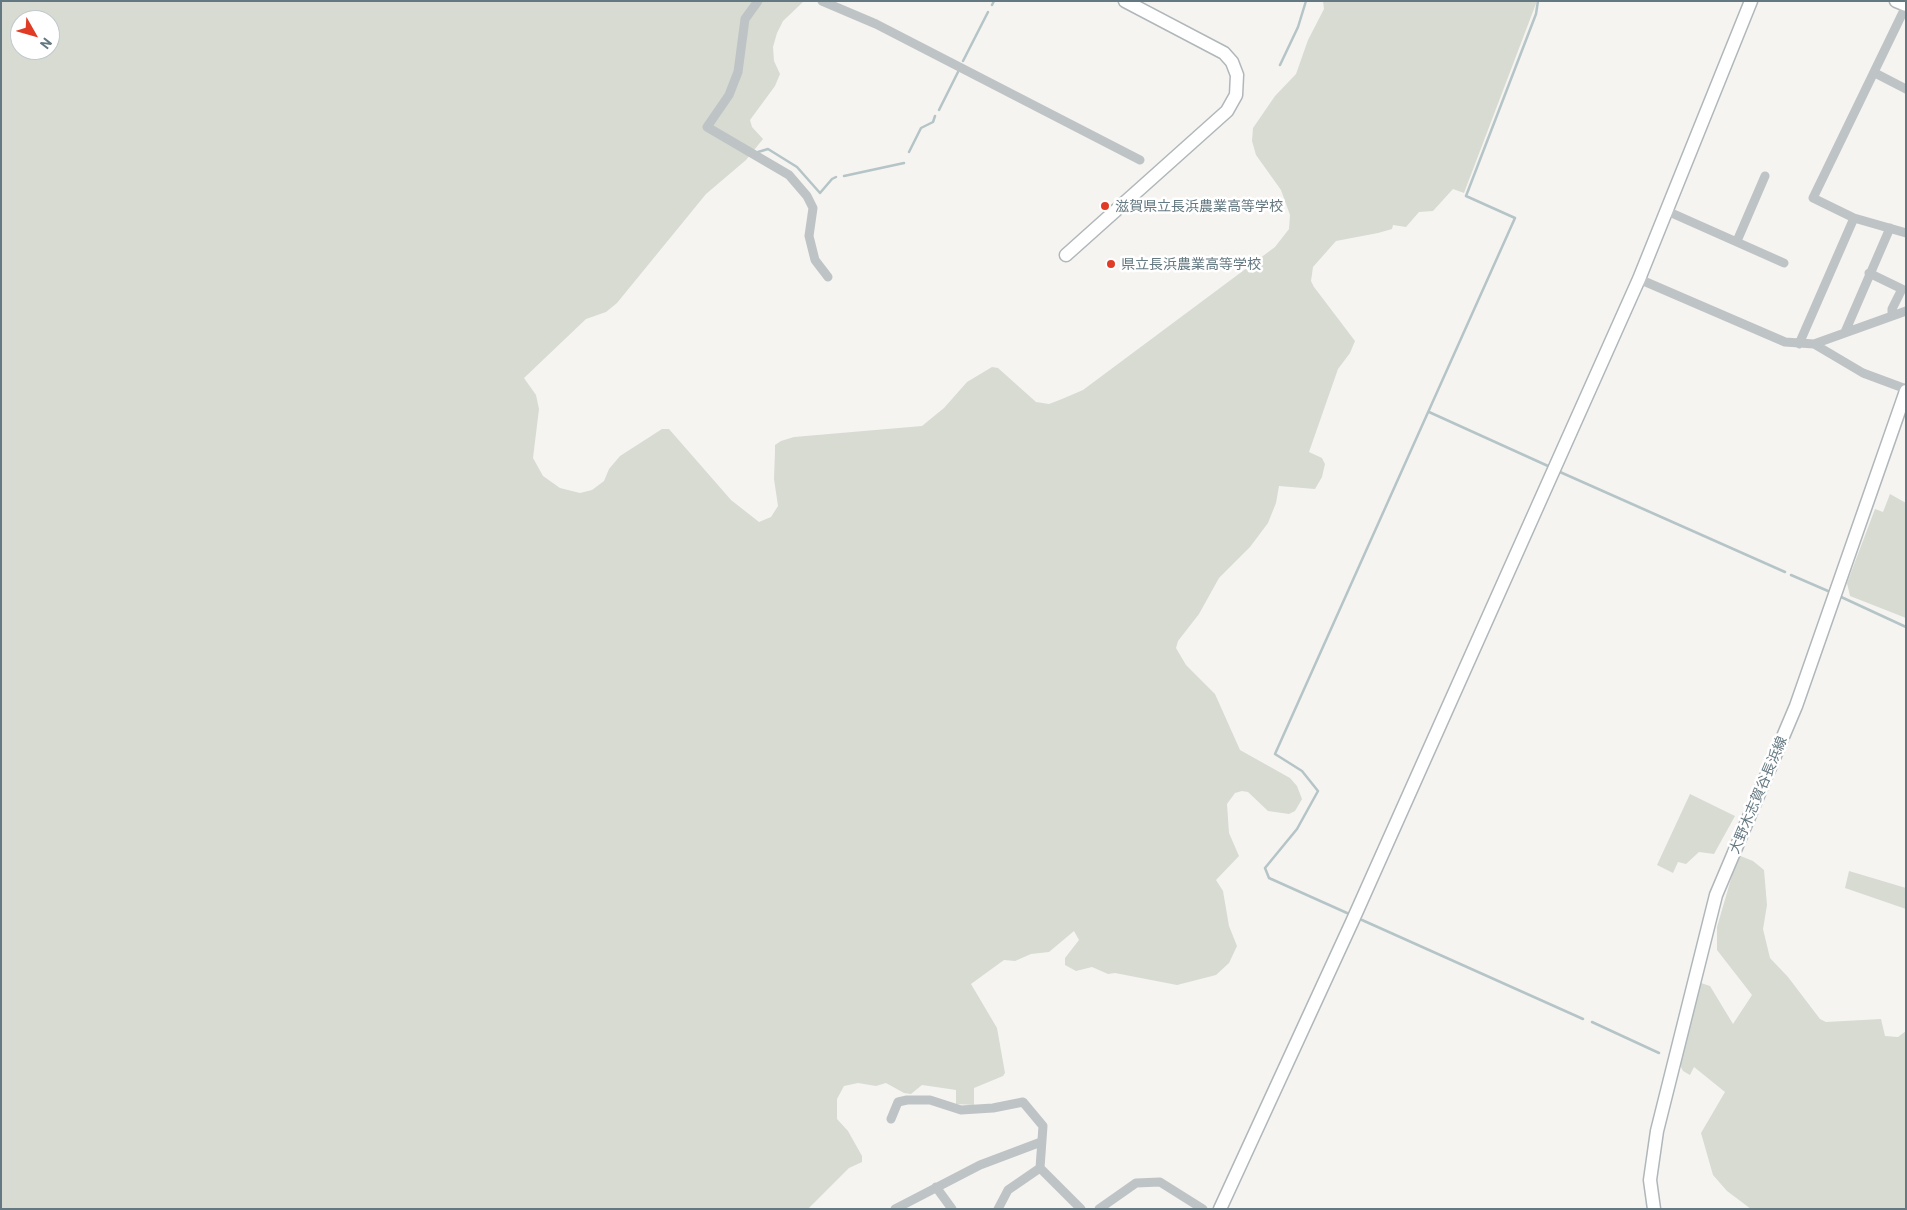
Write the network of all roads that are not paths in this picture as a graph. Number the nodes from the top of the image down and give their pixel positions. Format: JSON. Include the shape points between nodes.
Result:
{"nodes":[{"id":1,"x":758,"y":1,"type":"edge"},
{"id":2,"x":822,"y":1,"type":"edge"},
{"id":3,"x":1125,"y":1,"type":"edge"},
{"id":4,"x":1751,"y":1,"type":"edge"},
{"id":5,"x":1896,"y":1,"type":"edge"},
{"id":6,"x":1906,"y":6,"type":"edge"},
{"id":7,"x":1875,"y":73,"type":"junction"},
{"id":8,"x":1906,"y":90,"type":"edge"},
{"id":9,"x":1140,"y":160,"type":"dead end"},
{"id":10,"x":1766,"y":176,"type":"dead end"},
{"id":11,"x":1668,"y":211,"type":"junction"},
{"id":12,"x":1854,"y":218,"type":"junction"},
{"id":13,"x":1890,"y":228,"type":"junction"},
{"id":14,"x":1906,"y":233,"type":"edge"},
{"id":15,"x":1737,"y":241,"type":"junction"},
{"id":16,"x":1066,"y":255,"type":"dead end"},
{"id":17,"x":1784,"y":263,"type":"dead end"},
{"id":18,"x":1869,"y":273,"type":"junction"},
{"id":19,"x":828,"y":277,"type":"dead end"},
{"id":20,"x":1639,"y":279,"type":"junction"},
{"id":21,"x":1906,"y":311,"type":"edge"},
{"id":22,"x":1892,"y":316,"type":"junction"},
{"id":23,"x":1844,"y":332,"type":"junction"},
{"id":24,"x":1799,"y":344,"type":"junction"},
{"id":25,"x":1814,"y":344,"type":"junction"},
{"id":26,"x":1906,"y":390,"type":"edge"},
{"id":27,"x":891,"y":1119,"type":"dead end"},
{"id":28,"x":1041,"y":1142,"type":"junction"},
{"id":29,"x":1040,"y":1168,"type":"junction"},
{"id":30,"x":936,"y":1187,"type":"junction"},
{"id":31,"x":1652,"y":1206,"type":"edge"},
{"id":32,"x":895,"y":1209,"type":"edge"},
{"id":33,"x":952,"y":1209,"type":"edge"},
{"id":34,"x":998,"y":1209,"type":"edge"},
{"id":35,"x":1081,"y":1209,"type":"edge"},
{"id":36,"x":1099,"y":1209,"type":"edge"},
{"id":37,"x":1203,"y":1209,"type":"edge"},
{"id":38,"x":1220,"y":1209,"type":"edge"}],
"edges":[{"from":1,"to":19,"type":"street","via":[[745,19],[735,80],[729,95],[707,128],[789,175],[807,196],[813,208],[809,236],[815,260]]},
{"from":2,"to":9,"type":"street","via":[[884,28]]},
{"from":3,"to":16,"type":"street","via":[[1228,56],[1237,75],[1236,95],[1227,111]]},
{"from":4,"to":11,"type":"street"},
{"from":5,"to":6,"type":"street"},
{"from":6,"to":7,"type":"street"},
{"from":7,"to":8,"type":"street"},
{"from":7,"to":12,"type":"street","via":[[1813,198]]},
{"from":10,"to":15,"type":"street"},
{"from":11,"to":15,"type":"street"},
{"from":11,"to":20,"type":"street"},
{"from":12,"to":13,"type":"street"},
{"from":12,"to":24,"type":"street"},
{"from":13,"to":14,"type":"street"},
{"from":13,"to":18,"type":"street"},
{"from":15,"to":17,"type":"street"},
{"from":18,"to":22,"type":"street","via":[[1902,288]]},
{"from":18,"to":23,"type":"street"},
{"from":20,"to":24,"type":"street","via":[[1762,333]]},
{"from":20,"to":38,"type":"street"},
{"from":21,"to":22,"type":"street"},
{"from":22,"to":23,"type":"street"},
{"from":23,"to":25,"type":"street"},
{"from":24,"to":25,"type":"street"},
{"from":25,"to":26,"type":"street","via":[[1863,372]]},
{"from":26,"to":31,"type":"street","name":"大野木志賀谷長浜線","via":[[1796,706],[1716,895],[1657,1131],[1650,1180]]},
{"from":27,"to":28,"type":"street","via":[[898,1102],[907,1100],[930,1100],[961,1110],[1023,1102],[1043,1126]]},
{"from":28,"to":29,"type":"street"},
{"from":28,"to":30,"type":"street","via":[[980,1165]]},
{"from":29,"to":34,"type":"street","via":[[1008,1190]]},
{"from":29,"to":35,"type":"street"},
{"from":30,"to":32,"type":"street"},
{"from":30,"to":33,"type":"street"},
{"from":36,"to":37,"type":"street","via":[[1136,1183],[1160,1182]]}]}
